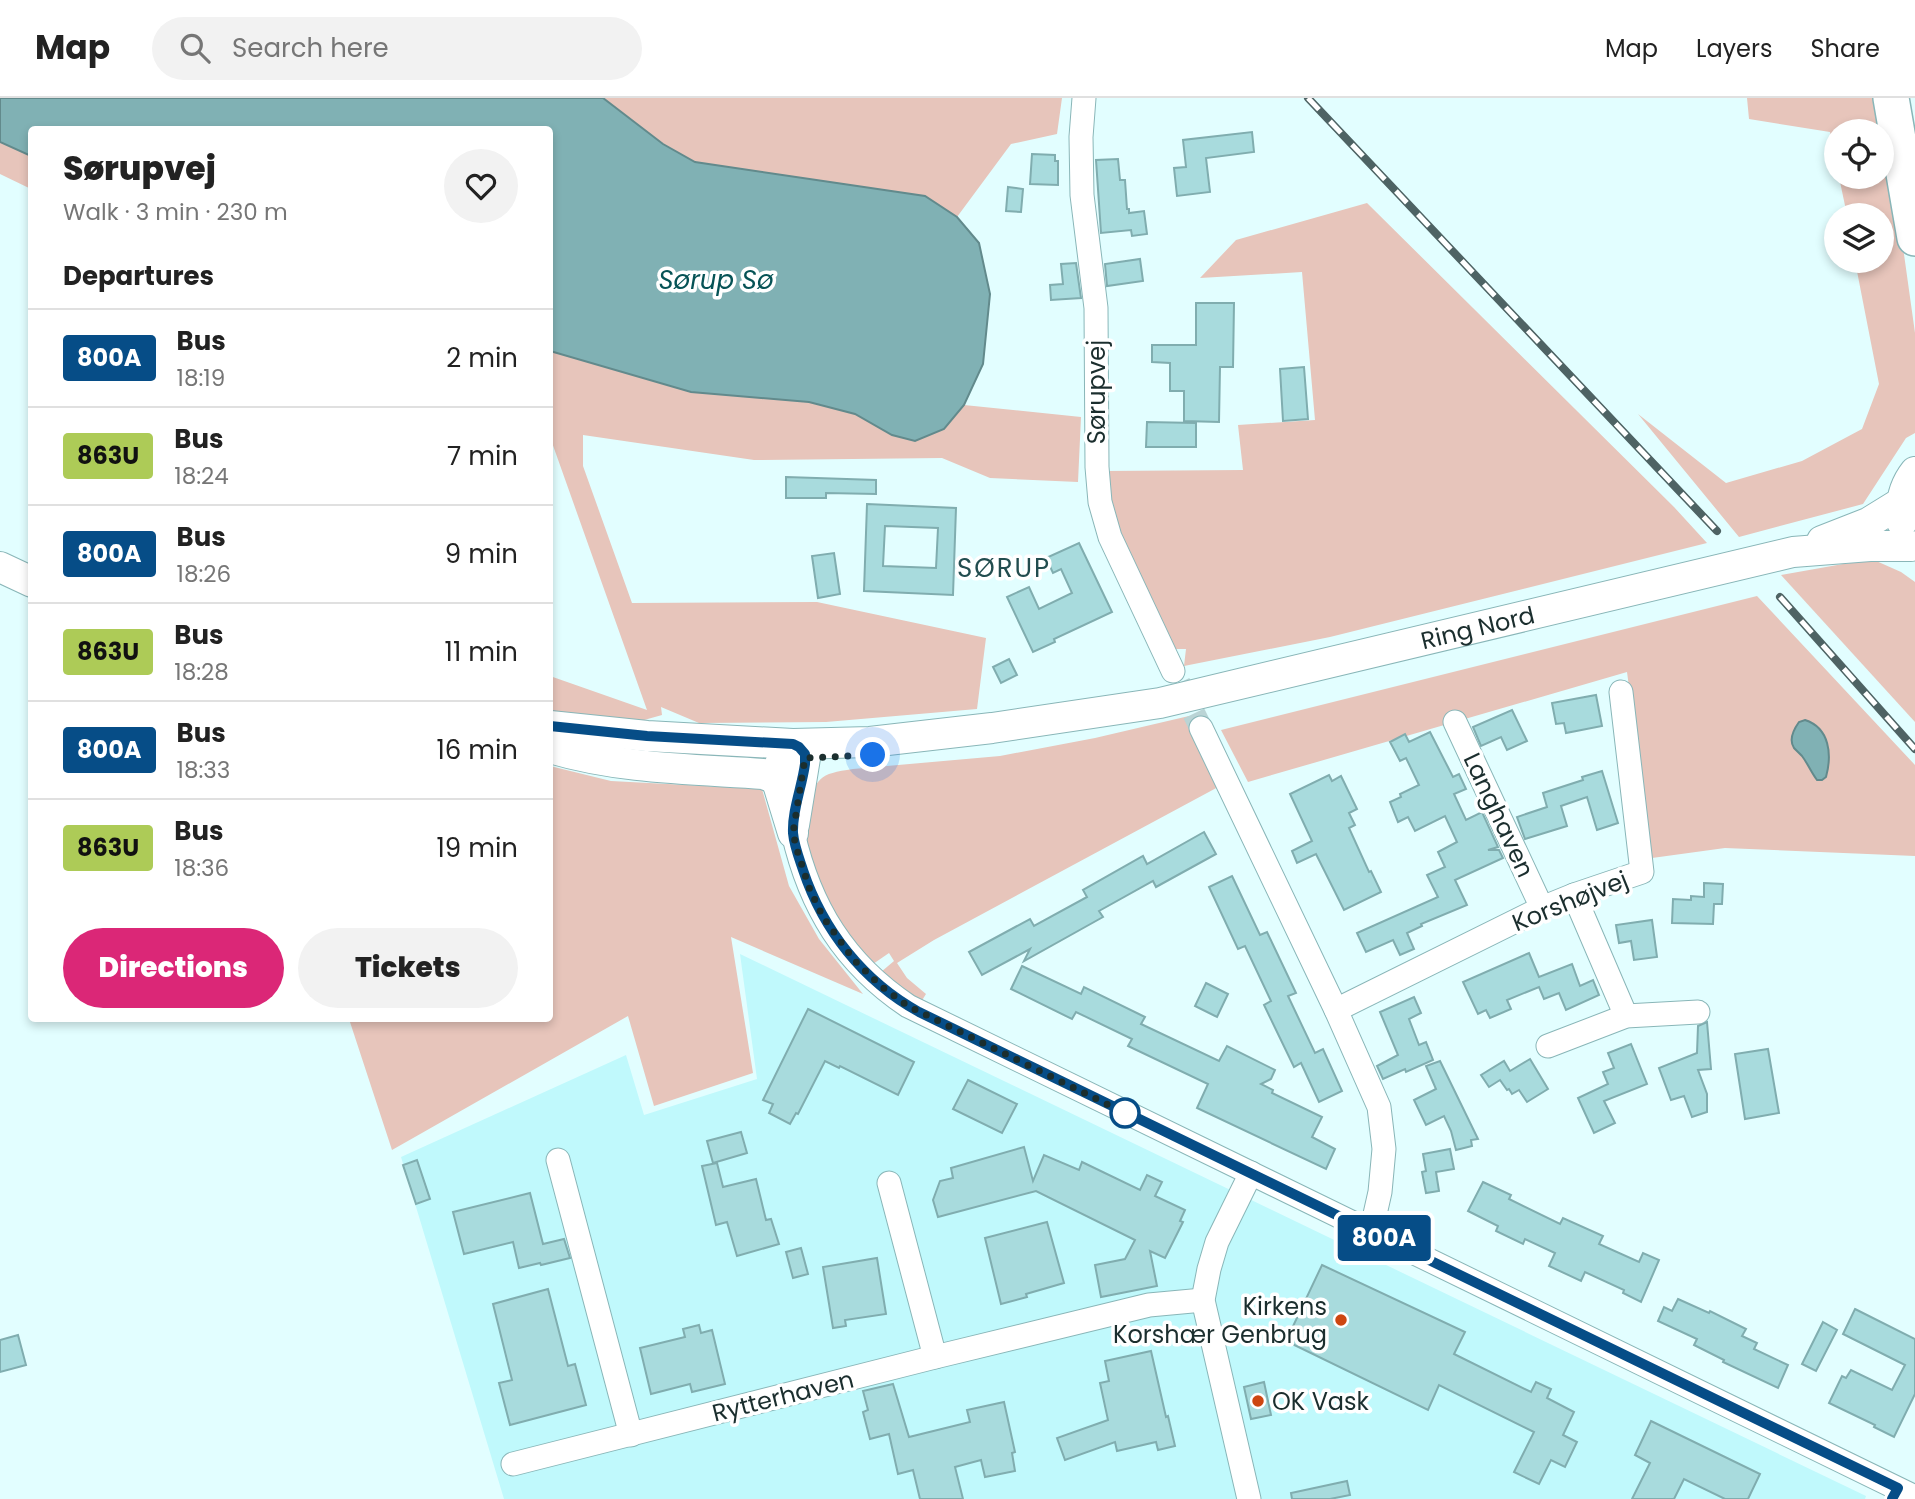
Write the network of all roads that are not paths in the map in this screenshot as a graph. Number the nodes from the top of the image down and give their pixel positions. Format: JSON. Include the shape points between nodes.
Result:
{"nodes":[{"id":1,"x":1084,"y":98,"type":"edge"},
{"id":2,"x":1891,"y":98,"type":"edge"},
{"id":3,"x":1915,"y":238,"type":"edge"},
{"id":4,"x":1915,"y":472,"type":"edge"},
{"id":5,"x":1902,"y":502,"type":"junction"},
{"id":6,"x":1913,"y":548,"type":"edge"},
{"id":7,"x":1793,"y":552,"type":"junction"},
{"id":8,"x":0,"y":566,"type":"edge"},
{"id":9,"x":28,"y":580,"type":"edge"},
{"id":10,"x":1172,"y":671,"type":"tunnel mouth"},
{"id":11,"x":1621,"y":692,"type":"dead end"},
{"id":12,"x":1455,"y":722,"type":"dead end"},
{"id":13,"x":553,"y":726,"type":"edge"},
{"id":14,"x":1201,"y":728,"type":"tunnel mouth"},
{"id":15,"x":553,"y":740,"type":"edge"},
{"id":16,"x":553,"y":749,"type":"edge"},
{"id":17,"x":789,"y":761,"type":"junction"},
{"id":18,"x":793,"y":833,"type":"joint"},
{"id":19,"x":1574,"y":895,"type":"junction"},
{"id":20,"x":1542,"y":908,"type":"junction"},
{"id":21,"x":1336,"y":1010,"type":"junction"},
{"id":22,"x":1699,"y":1012,"type":"dead end"},
{"id":23,"x":1626,"y":1016,"type":"junction"},
{"id":24,"x":1548,"y":1046,"type":"dead end"},
{"id":25,"x":558,"y":1160,"type":"dead end"},
{"id":26,"x":1251,"y":1174,"type":"junction"},
{"id":27,"x":889,"y":1183,"type":"dead end"},
{"id":28,"x":1371,"y":1232,"type":"junction"},
{"id":29,"x":1203,"y":1300,"type":"junction"},
{"id":30,"x":935,"y":1357,"type":"junction"},
{"id":31,"x":631,"y":1435,"type":"junction"},
{"id":32,"x":513,"y":1464,"type":"dead end"},
{"id":33,"x":1901,"y":1495,"type":"edge"},
{"id":34,"x":1249,"y":1499,"type":"edge"}],
"edges":[{"from":1,"to":10,"type":"street","name":"Sørupvej","via":[[1082,195],[1096,308],[1100,502],[1110,537]]},
{"from":2,"to":3,"type":"highway"},
{"from":4,"to":5,"type":"main road"},
{"from":5,"to":6,"type":"main road","via":[[1903,529]]},
{"from":5,"to":7,"type":"main road","name":"Ring Nord","via":[[1868,523]]},
{"from":6,"to":7,"type":"main road","name":"Ring Nord"},
{"from":7,"to":17,"type":"main road","name":"Ring Nord","via":[[1160,703],[870,742]]},
{"from":8,"to":9,"type":"main road"},
{"from":11,"to":19,"type":"street","name":"Korshøjvej","via":[[1642,873]]},
{"from":12,"to":20,"type":"street","name":"Langhaven"},
{"from":13,"to":17,"type":"main road","via":[[647,736]]},
{"from":14,"to":21,"type":"street"},
{"from":15,"to":17,"type":"main road","via":[[697,757]]},
{"from":16,"to":17,"type":"main road","via":[[599,761],[774,778]]},
{"from":17,"to":18,"type":"main road"},
{"from":18,"to":26,"type":"street","via":[[810,890],[831,929],[854,960],[894,997]]},
{"from":19,"to":20,"type":"street","name":"Korshøjvej"},
{"from":19,"to":23,"type":"street"},
{"from":20,"to":21,"type":"street","name":"Korshøjvej"},
{"from":21,"to":28,"type":"street","via":[[1380,1107],[1384,1149]]},
{"from":22,"to":23,"type":"street"},
{"from":23,"to":24,"type":"street"},
{"from":25,"to":31,"type":"street"},
{"from":26,"to":28,"type":"street"},
{"from":26,"to":29,"type":"street","via":[[1217,1242]]},
{"from":27,"to":30,"type":"street"},
{"from":28,"to":33,"type":"street"},
{"from":29,"to":30,"type":"street","name":"Rytterhaven","via":[[1149,1305]]},
{"from":29,"to":34,"type":"street"},
{"from":30,"to":31,"type":"street","name":"Rytterhaven"},
{"from":31,"to":32,"type":"street","name":"Rytterhaven"}]}
